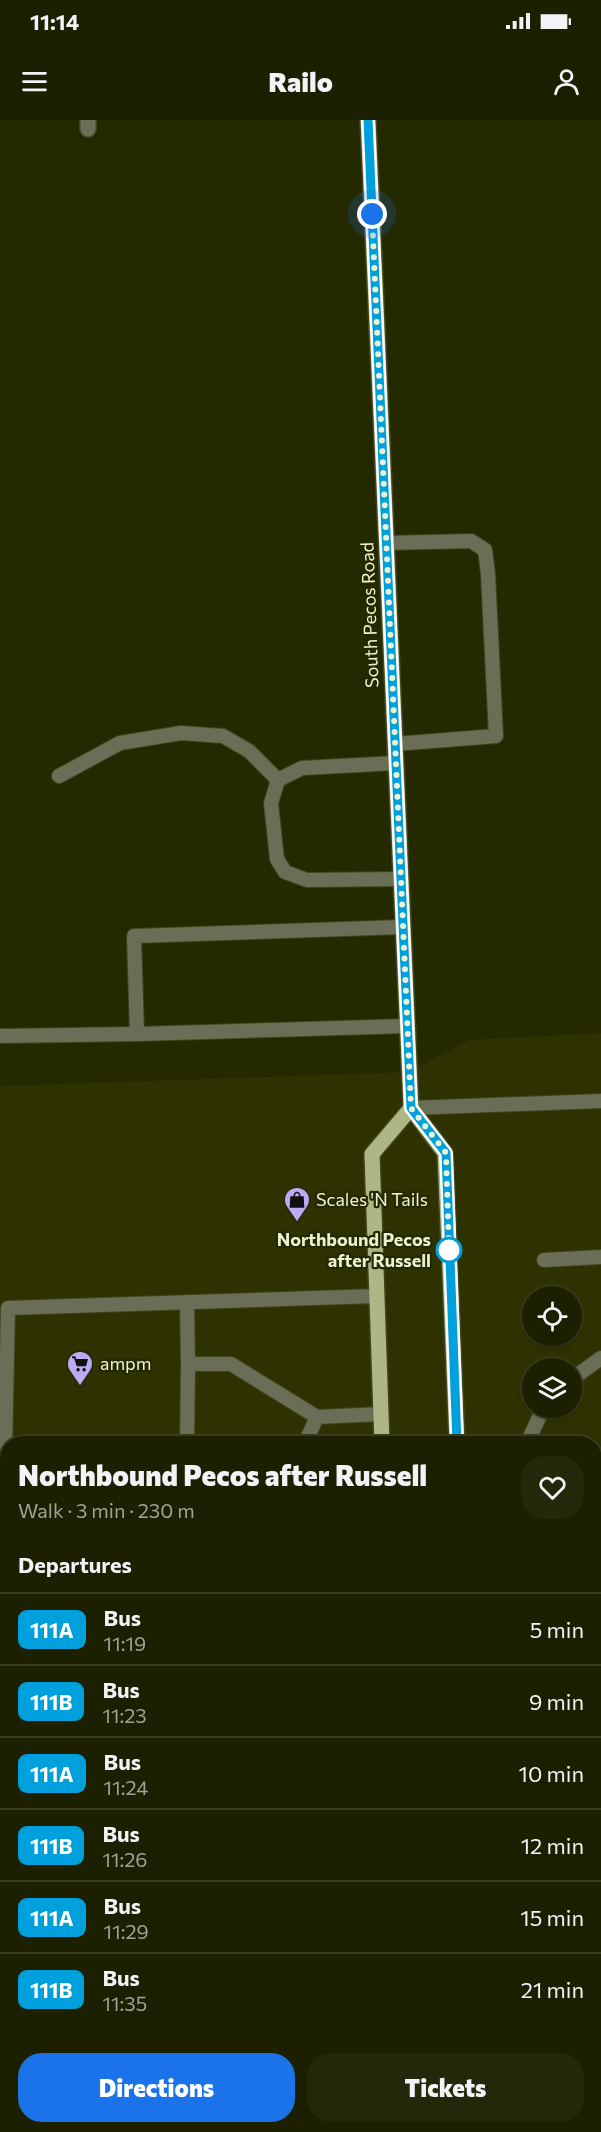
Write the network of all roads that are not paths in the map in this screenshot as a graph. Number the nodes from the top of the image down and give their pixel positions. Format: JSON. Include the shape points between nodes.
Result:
{"nodes":[{"id":1,"x":368,"y":120,"type":"edge"},
{"id":2,"x":386,"y":543,"type":"junction"},
{"id":3,"x":395,"y":744,"type":"junction"},
{"id":4,"x":396,"y":763,"type":"junction"},
{"id":5,"x":59,"y":776,"type":"dead end"},
{"id":6,"x":278,"y":780,"type":"junction"},
{"id":7,"x":401,"y":879,"type":"junction"},
{"id":8,"x":403,"y":927,"type":"junction"},
{"id":9,"x":407,"y":1026,"type":"junction"},
{"id":10,"x":137,"y":1034,"type":"junction"},
{"id":11,"x":0,"y":1036,"type":"edge"},
{"id":12,"x":601,"y":1101,"type":"edge"},
{"id":13,"x":411,"y":1108,"type":"junction"},
{"id":14,"x":601,"y":1257,"type":"edge"},
{"id":15,"x":544,"y":1260,"type":"dead end"},
{"id":16,"x":377,"y":1296,"type":"junction"},
{"id":17,"x":187,"y":1302,"type":"junction"},
{"id":18,"x":601,"y":1358,"type":"edge"},
{"id":19,"x":188,"y":1364,"type":"junction"},
{"id":20,"x":582,"y":1372,"type":"edge"},
{"id":21,"x":381,"y":1414,"type":"junction"},
{"id":22,"x":317,"y":1417,"type":"junction"},
{"id":23,"x":539,"y":1418,"type":"edge"},
{"id":24,"x":7,"y":1436,"type":"edge"},
{"id":25,"x":187,"y":1436,"type":"edge"},
{"id":26,"x":308,"y":1436,"type":"edge"},
{"id":27,"x":382,"y":1436,"type":"edge"},
{"id":28,"x":457,"y":1436,"type":"edge"},
{"id":29,"x":531,"y":1436,"type":"edge"}],
"edges":[{"from":1,"to":2,"type":"main road","name":"South Pecos Road"},
{"from":2,"to":3,"type":"main road","name":"South Pecos Road"},
{"from":2,"to":3,"type":"lane","via":[[471,541],[485,550],[496,736]]},
{"from":3,"to":4,"type":"main road","name":"South Pecos Road"},
{"from":4,"to":6,"type":"lane","via":[[302,768]]},
{"from":4,"to":7,"type":"main road","name":"South Pecos Road"},
{"from":5,"to":6,"type":"lane","via":[[120,743],[181,733],[223,736],[249,751]]},
{"from":6,"to":7,"type":"lane","via":[[271,802],[277,859],[285,872],[308,880]]},
{"from":7,"to":8,"type":"main road","name":"South Pecos Road"},
{"from":8,"to":9,"type":"main road","name":"South Pecos Road"},
{"from":8,"to":10,"type":"lane","via":[[134,936]]},
{"from":9,"to":10,"type":"lane"},
{"from":9,"to":13,"type":"main road","name":"South Pecos Road"},
{"from":10,"to":11,"type":"lane"},
{"from":12,"to":13,"type":"lane"},
{"from":13,"to":16,"type":"main road","via":[[372,1154]]},
{"from":13,"to":28,"type":"main road","via":[[446,1153]]},
{"from":14,"to":15,"type":"lane"},
{"from":16,"to":17,"type":"lane"},
{"from":16,"to":21,"type":"main road"},
{"from":17,"to":19,"type":"lane"},
{"from":17,"to":24,"type":"lane","via":[[8,1308]]},
{"from":18,"to":20,"type":"lane"},
{"from":19,"to":22,"type":"lane","via":[[231,1364]]},
{"from":19,"to":25,"type":"lane"},
{"from":21,"to":22,"type":"lane"},
{"from":21,"to":27,"type":"main road"},
{"from":22,"to":26,"type":"lane"},
{"from":23,"to":29,"type":"lane"}]}
